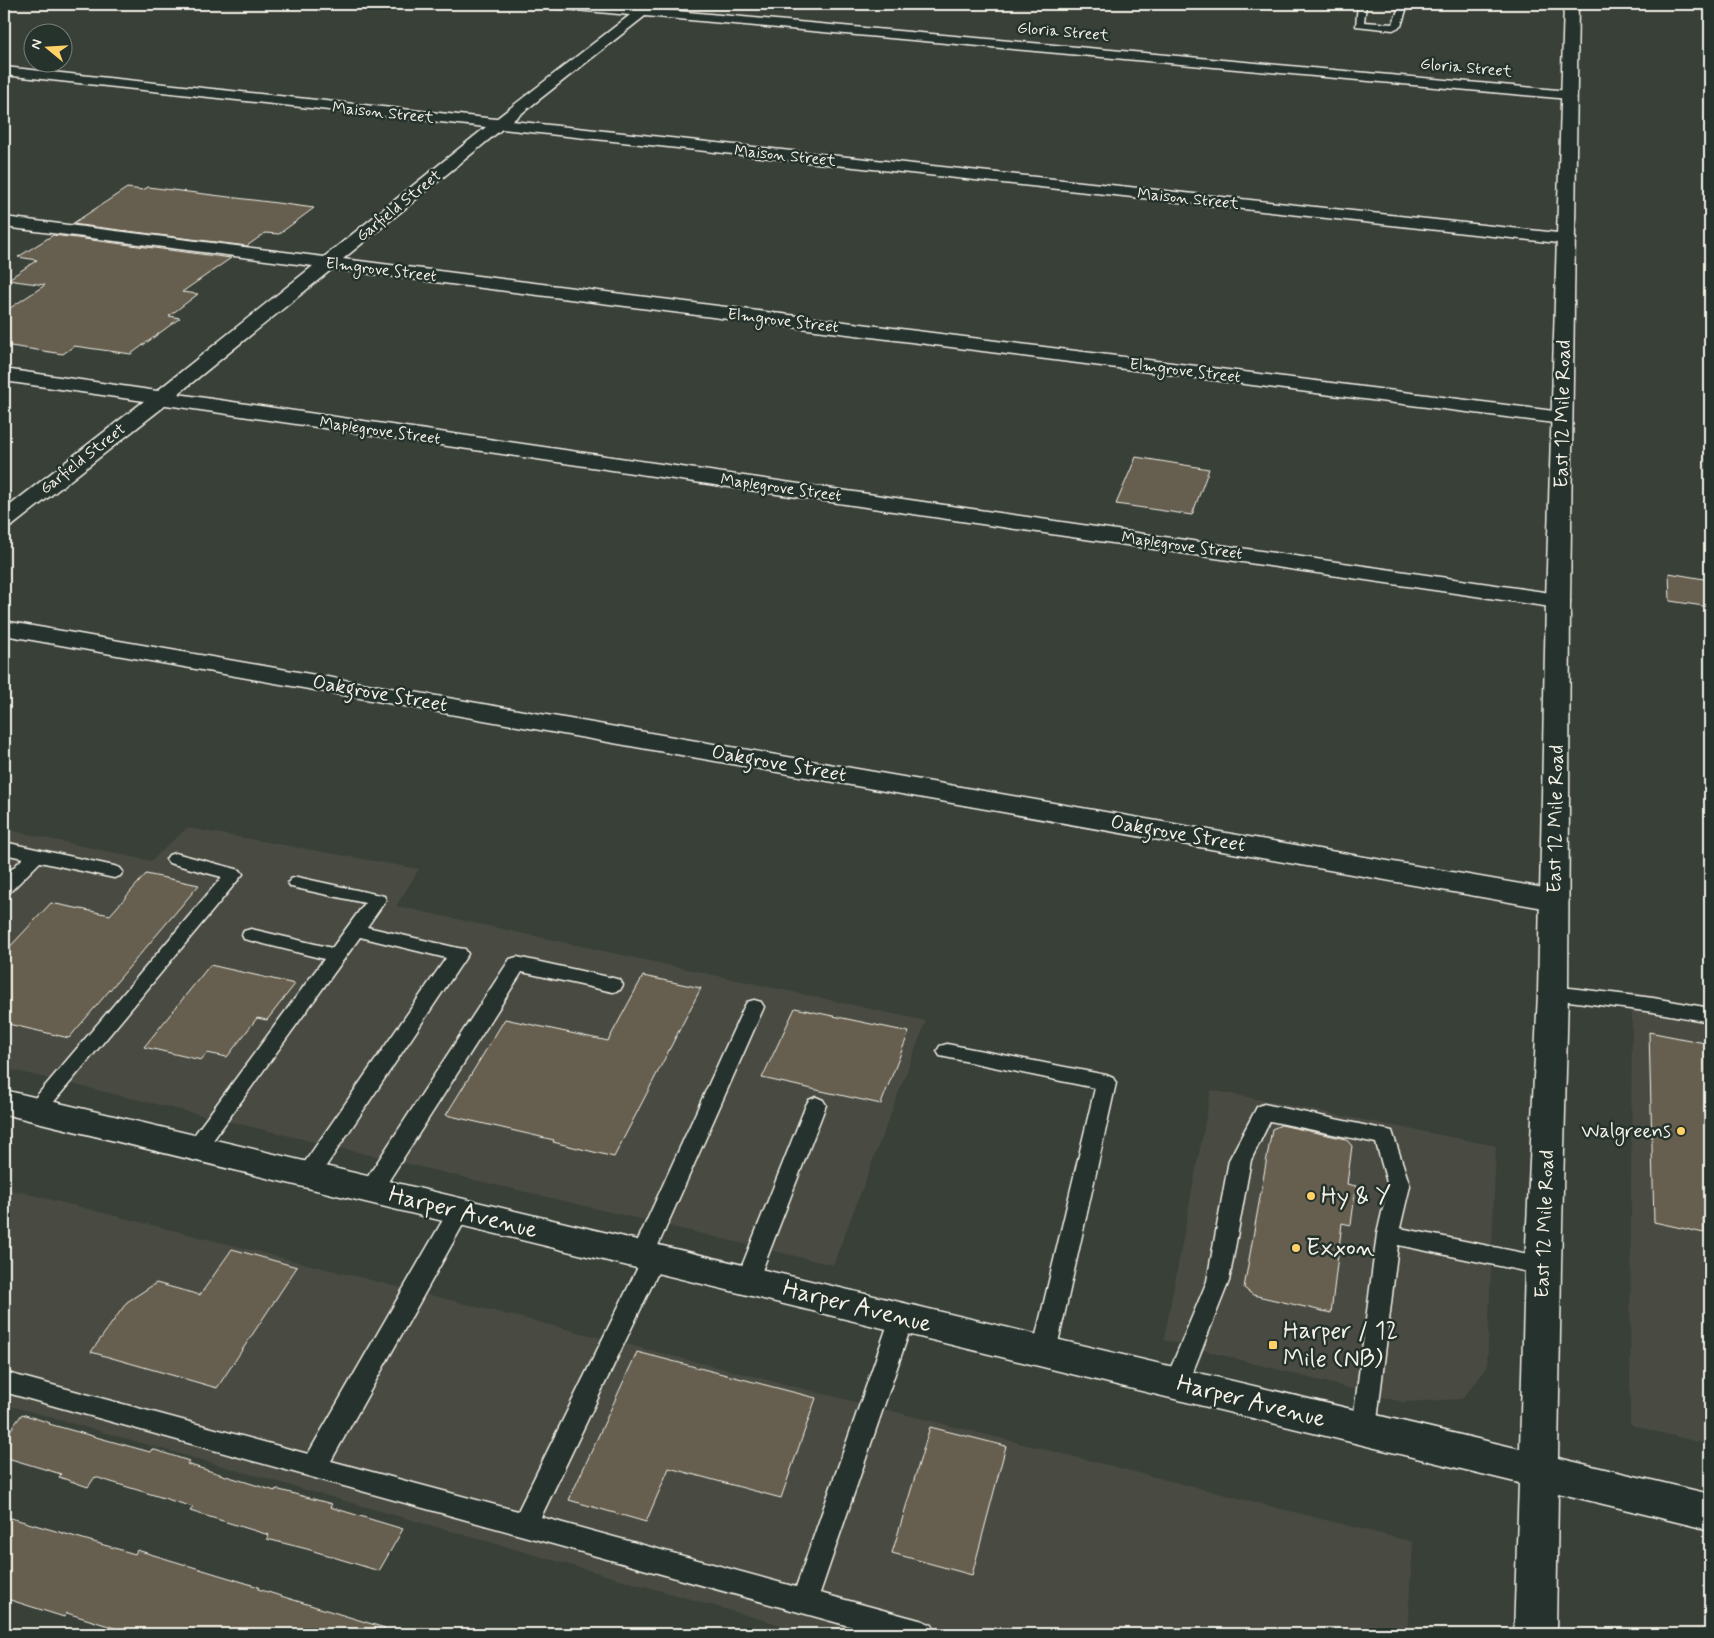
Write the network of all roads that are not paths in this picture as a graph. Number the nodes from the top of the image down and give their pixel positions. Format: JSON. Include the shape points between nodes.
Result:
{"nodes":[{"id":1,"x":554,"y":4,"type":"edge"},
{"id":2,"x":1362,"y":4,"type":"edge"},
{"id":3,"x":1404,"y":4,"type":"edge"},
{"id":4,"x":1571,"y":4,"type":"edge"},
{"id":5,"x":648,"y":8,"type":"edge"},
{"id":6,"x":4,"y":71,"type":"edge"},
{"id":7,"x":1569,"y":95,"type":"junction"},
{"id":8,"x":498,"y":126,"type":"junction"},
{"id":9,"x":4,"y":222,"type":"edge"},
{"id":10,"x":1567,"y":239,"type":"junction"},
{"id":11,"x":328,"y":264,"type":"junction"},
{"id":12,"x":4,"y":375,"type":"edge"},
{"id":13,"x":160,"y":399,"type":"junction"},
{"id":14,"x":1562,"y":418,"type":"junction"},
{"id":15,"x":4,"y":521,"type":"edge"},
{"id":16,"x":1558,"y":601,"type":"junction"},
{"id":17,"x":4,"y":628,"type":"edge"},
{"id":18,"x":4,"y":848,"type":"edge"},
{"id":19,"x":36,"y":855,"type":"junction"},
{"id":20,"x":175,"y":859,"type":"dead end"},
{"id":21,"x":114,"y":872,"type":"dead end"},
{"id":22,"x":297,"y":883,"type":"dead end"},
{"id":23,"x":4,"y":888,"type":"edge"},
{"id":24,"x":1555,"y":900,"type":"junction"},
{"id":25,"x":355,"y":930,"type":"junction"},
{"id":26,"x":251,"y":935,"type":"dead end"},
{"id":27,"x":336,"y":955,"type":"junction"},
{"id":28,"x":612,"y":985,"type":"dead end"},
{"id":29,"x":1553,"y":993,"type":"junction"},
{"id":30,"x":754,"y":1007,"type":"dead end"},
{"id":31,"x":1710,"y":1015,"type":"edge"},
{"id":32,"x":947,"y":1051,"type":"dead end"},
{"id":33,"x":816,"y":1104,"type":"dead end"},
{"id":34,"x":20,"y":1106,"type":"edge"},
{"id":35,"x":196,"y":1148,"type":"junction"},
{"id":36,"x":308,"y":1175,"type":"junction"},
{"id":37,"x":371,"y":1190,"type":"junction"},
{"id":38,"x":459,"y":1212,"type":"junction"},
{"id":39,"x":1388,"y":1234,"type":"junction"},
{"id":40,"x":648,"y":1257,"type":"junction"},
{"id":41,"x":1543,"y":1266,"type":"junction"},
{"id":42,"x":747,"y":1281,"type":"junction"},
{"id":43,"x":902,"y":1318,"type":"junction"},
{"id":44,"x":1044,"y":1352,"type":"junction"},
{"id":45,"x":4,"y":1382,"type":"edge"},
{"id":46,"x":1176,"y":1384,"type":"junction"},
{"id":47,"x":1364,"y":1429,"type":"junction"},
{"id":48,"x":314,"y":1468,"type":"junction"},
{"id":49,"x":1539,"y":1471,"type":"junction"},
{"id":50,"x":1710,"y":1512,"type":"edge"},
{"id":51,"x":524,"y":1525,"type":"junction"},
{"id":52,"x":804,"y":1602,"type":"junction"},
{"id":53,"x":923,"y":1634,"type":"edge"},
{"id":54,"x":1535,"y":1634,"type":"edge"}],
"edges":[{"from":1,"to":5,"type":"street","name":"Gloria Street"},
{"from":2,"to":3,"type":"lane","via":[[1359,24],[1393,27],[1397,26]]},
{"from":4,"to":7,"type":"street","name":"East 12 Mile Road"},
{"from":5,"to":7,"type":"street","name":"Gloria Street"},
{"from":5,"to":8,"type":"street","name":"Garfield Street"},
{"from":6,"to":8,"type":"street","name":"Maison Street"},
{"from":7,"to":10,"type":"street","name":"East 12 Mile Road"},
{"from":8,"to":10,"type":"street","name":"Maison Street"},
{"from":8,"to":11,"type":"street","name":"Garfield Street"},
{"from":9,"to":11,"type":"street","name":"Elmgrove Street"},
{"from":10,"to":14,"type":"street","name":"East 12 Mile Road"},
{"from":11,"to":13,"type":"street","name":"Garfield Street"},
{"from":11,"to":14,"type":"street","name":"Elmgrove Street"},
{"from":12,"to":13,"type":"street","name":"Maplegrove Street"},
{"from":13,"to":15,"type":"street","name":"Garfield Street"},
{"from":13,"to":16,"type":"street","name":"Maplegrove Street"},
{"from":14,"to":16,"type":"street","name":"East 12 Mile Road"},
{"from":16,"to":24,"type":"street","name":"East 12 Mile Road"},
{"from":17,"to":24,"type":"street","name":"Oakgrove Street"},
{"from":18,"to":19,"type":"lane"},
{"from":19,"to":21,"type":"lane"},
{"from":19,"to":23,"type":"lane"},
{"from":20,"to":34,"type":"lane","via":[[234,874]]},
{"from":22,"to":25,"type":"lane","via":[[377,900]]},
{"from":24,"to":29,"type":"street","name":"East 12 Mile Road"},
{"from":25,"to":27,"type":"lane"},
{"from":25,"to":36,"type":"lane","via":[[458,954]]},
{"from":26,"to":27,"type":"lane"},
{"from":27,"to":35,"type":"lane"},
{"from":28,"to":37,"type":"lane","via":[[517,964]]},
{"from":29,"to":31,"type":"lane","via":[[1653,1004]]},
{"from":29,"to":41,"type":"street","name":"East 12 Mile Road"},
{"from":30,"to":40,"type":"lane"},
{"from":32,"to":44,"type":"lane","via":[[1106,1083]]},
{"from":33,"to":42,"type":"lane"},
{"from":34,"to":35,"type":"street","name":"Harper Avenue"},
{"from":35,"to":36,"type":"street","name":"Harper Avenue"},
{"from":36,"to":37,"type":"street","name":"Harper Avenue"},
{"from":37,"to":38,"type":"street","name":"Harper Avenue"},
{"from":38,"to":40,"type":"street","name":"Harper Avenue"},
{"from":38,"to":48,"type":"lane"},
{"from":39,"to":41,"type":"lane"},
{"from":39,"to":46,"type":"lane","via":[[1399,1186],[1385,1137],[1264,1112],[1240,1160],[1218,1281]]},
{"from":39,"to":47,"type":"lane"},
{"from":40,"to":42,"type":"street","name":"Harper Avenue"},
{"from":40,"to":51,"type":"lane"},
{"from":41,"to":49,"type":"street","name":"East 12 Mile Road"},
{"from":42,"to":43,"type":"street","name":"Harper Avenue"},
{"from":43,"to":44,"type":"street","name":"Harper Avenue"},
{"from":43,"to":52,"type":"lane"},
{"from":44,"to":46,"type":"street","name":"Harper Avenue"},
{"from":45,"to":48,"type":"lane"},
{"from":46,"to":47,"type":"street","name":"Harper Avenue"},
{"from":47,"to":49,"type":"street","name":"Harper Avenue"},
{"from":48,"to":51,"type":"lane"},
{"from":49,"to":50,"type":"street","name":"Harper Avenue"},
{"from":49,"to":54,"type":"street","name":"East 12 Mile Road"},
{"from":51,"to":52,"type":"lane"},
{"from":52,"to":53,"type":"lane"}]}
